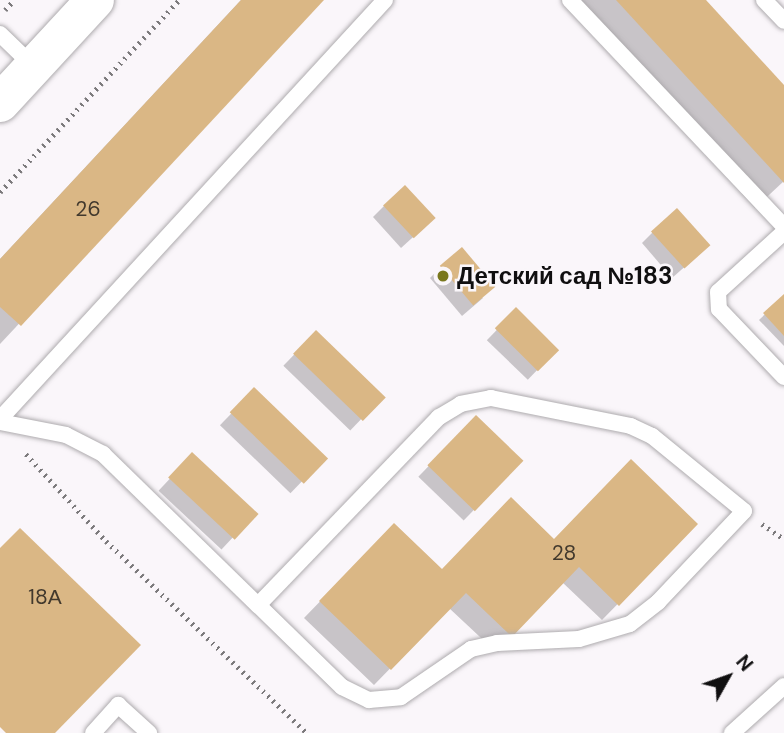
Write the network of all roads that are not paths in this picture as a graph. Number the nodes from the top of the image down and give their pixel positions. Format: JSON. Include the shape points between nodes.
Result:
{"nodes":[{"id":1,"x":95,"y":0,"type":"edge"},
{"id":2,"x":385,"y":0,"type":"edge"},
{"id":3,"x":570,"y":0,"type":"edge"},
{"id":4,"x":764,"y":0,"type":"edge"},
{"id":5,"x":784,"y":21,"type":"edge"},
{"id":6,"x":0,"y":34,"type":"edge"},
{"id":7,"x":12,"y":84,"type":"edge"},
{"id":8,"x":784,"y":229,"type":"edge"},
{"id":9,"x":784,"y":377,"type":"edge"},
{"id":10,"x":0,"y":420,"type":"edge"},
{"id":11,"x":258,"y":605,"type":"junction"},
{"id":12,"x":784,"y":686,"type":"edge"},
{"id":13,"x":93,"y":733,"type":"edge"},
{"id":14,"x":149,"y":733,"type":"edge"},
{"id":15,"x":732,"y":733,"type":"edge"}],
"edges":[{"from":1,"to":7,"type":"street"},
{"from":2,"to":10,"type":"lane"},
{"from":3,"to":8,"type":"lane"},
{"from":4,"to":5,"type":"lane"},
{"from":6,"to":7,"type":"lane"},
{"from":8,"to":9,"type":"lane","via":[[718,292],[719,309]]},
{"from":10,"to":11,"type":"lane","via":[[66,435],[103,454]]},
{"from":11,"to":11,"type":"lane","via":[[342,687],[369,700],[401,698],[471,649],[579,639],[630,624],[659,602],[744,511],[652,436],[631,426],[491,398],[461,404],[439,417]]},
{"from":12,"to":15,"type":"lane"},
{"from":13,"to":14,"type":"lane","via":[[118,705]]}]}
